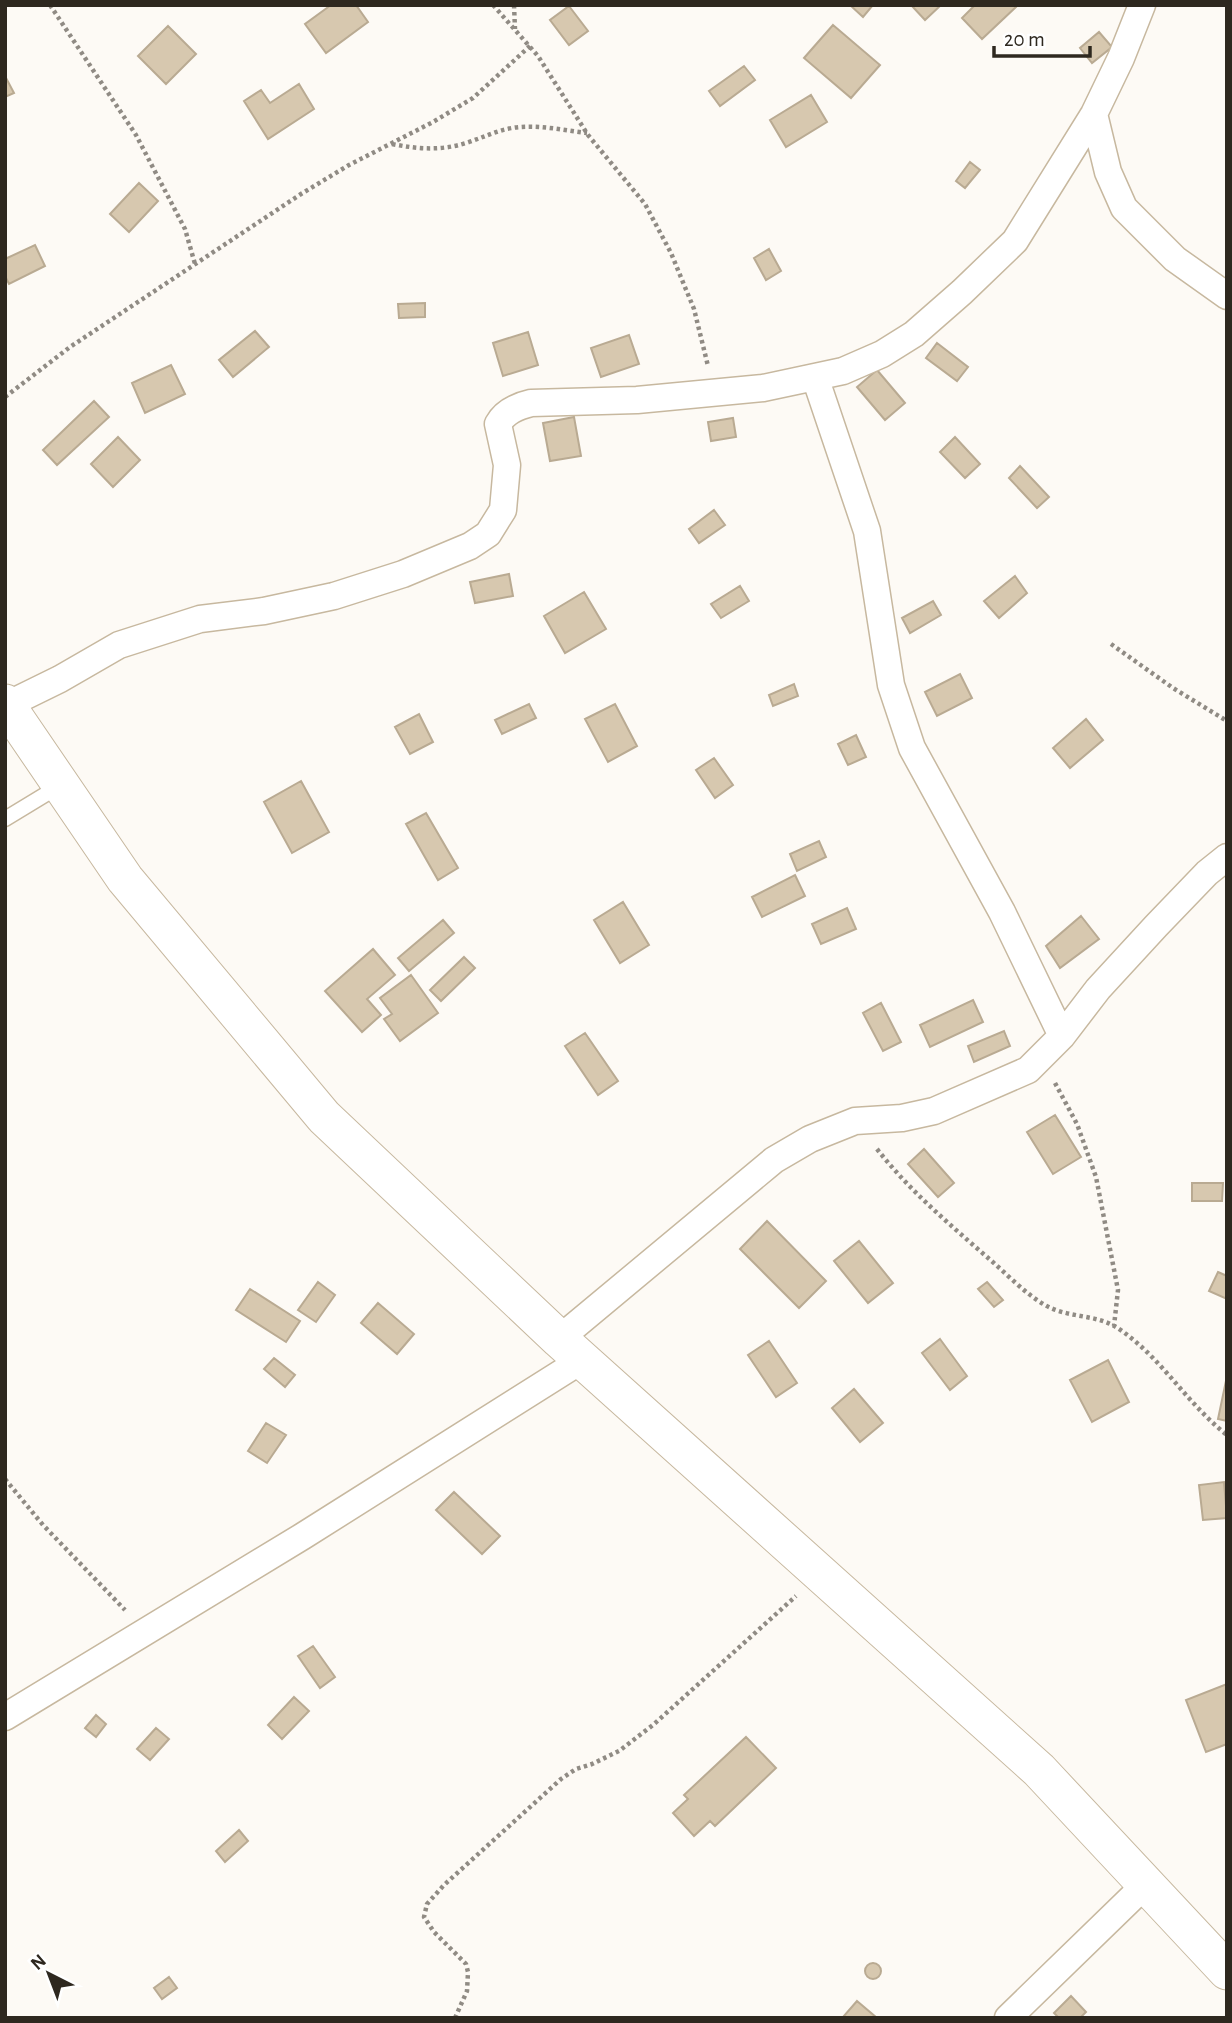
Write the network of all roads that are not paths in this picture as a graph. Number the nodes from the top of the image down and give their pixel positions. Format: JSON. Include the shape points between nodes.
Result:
{"nodes":[{"id":1,"x":1142,"y":5,"type":"edge"},
{"id":2,"x":1094,"y":114,"type":"junction"},
{"id":3,"x":1227,"y":296,"type":"edge"},
{"id":4,"x":815,"y":377,"type":"junction"},
{"id":5,"x":6,"y":704,"type":"edge"},
{"id":6,"x":62,"y":785,"type":"junction"},
{"id":7,"x":5,"y":819,"type":"edge"},
{"id":8,"x":1227,"y":857,"type":"edge"},
{"id":9,"x":1062,"y":1036,"type":"junction"},
{"id":10,"x":570,"y":1349,"type":"junction"},
{"id":11,"x":5,"y":1717,"type":"edge"},
{"id":12,"x":1146,"y":1884,"type":"junction"},
{"id":13,"x":1227,"y":1971,"type":"edge"},
{"id":14,"x":1008,"y":2018,"type":"edge"}],
"edges":[{"from":1,"to":2,"type":"street"},
{"from":2,"to":3,"type":"street","via":[[1108,172],[1124,208],[1175,259]]},
{"from":2,"to":4,"type":"street","via":[[1015,241],[962,292],[915,334],[882,354]]},
{"from":4,"to":5,"type":"street","via":[[763,388],[519,406],[498,424],[507,465],[503,510],[488,534],[470,545],[334,596],[200,619],[119,645]]},
{"from":4,"to":9,"type":"street","via":[[867,531],[891,685],[912,748],[1002,912]]},
{"from":5,"to":6,"type":"main road"},
{"from":6,"to":7,"type":"lane"},
{"from":6,"to":10,"type":"main road","via":[[125,878],[324,1117]]},
{"from":8,"to":9,"type":"street","via":[[1156,926]]},
{"from":9,"to":10,"type":"street","via":[[1028,1070],[934,1111],[855,1121],[774,1160]]},
{"from":10,"to":11,"type":"street","via":[[303,1536]]},
{"from":10,"to":12,"type":"main road","via":[[1038,1770]]},
{"from":12,"to":13,"type":"main road"},
{"from":12,"to":14,"type":"street"}]}
